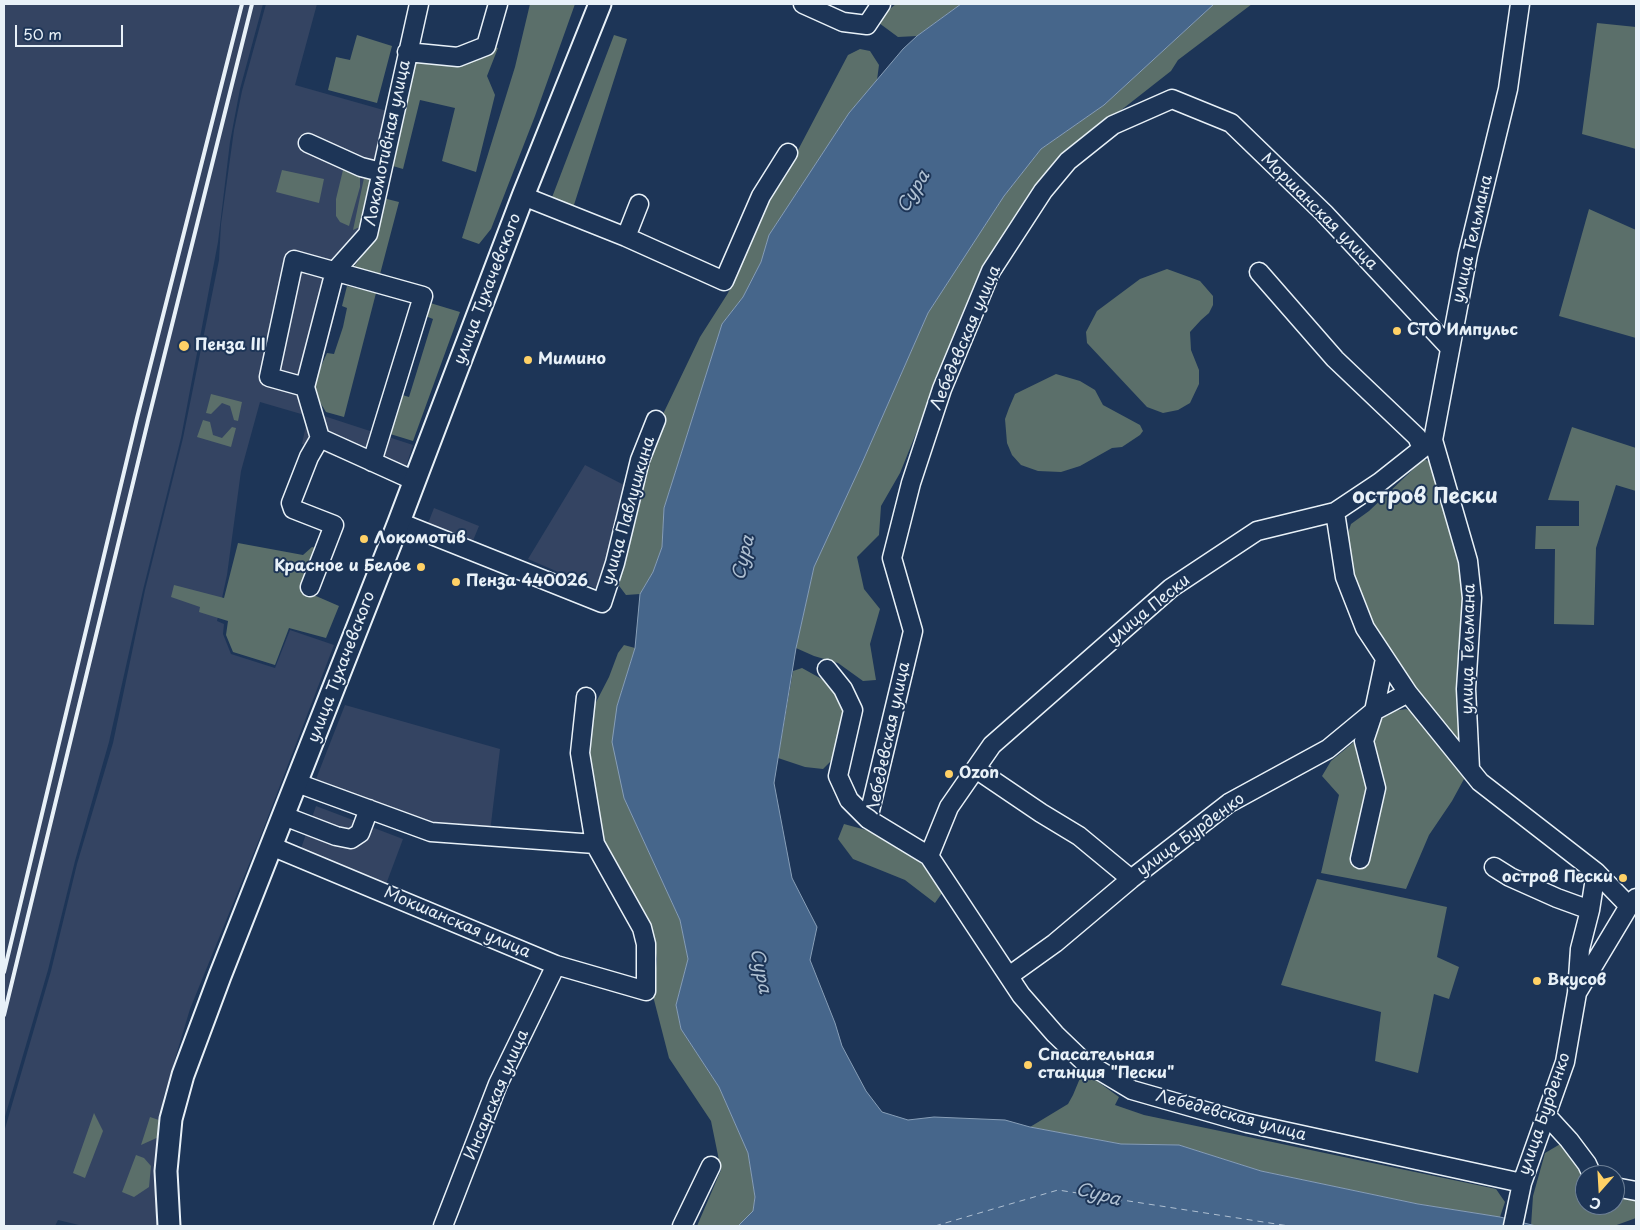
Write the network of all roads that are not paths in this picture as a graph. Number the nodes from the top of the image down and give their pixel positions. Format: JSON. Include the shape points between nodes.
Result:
{"nodes":[{"id":1,"x":419,"y":4,"type":"edge"},
{"id":2,"x":498,"y":4,"type":"edge"},
{"id":3,"x":600,"y":4,"type":"edge"},
{"id":4,"x":803,"y":4,"type":"edge"},
{"id":5,"x":881,"y":4,"type":"edge"},
{"id":6,"x":1520,"y":4,"type":"edge"},
{"id":7,"x":407,"y":52,"type":"junction"},
{"id":8,"x":1172,"y":99,"type":"joint"},
{"id":9,"x":308,"y":143,"type":"dead end"},
{"id":10,"x":788,"y":153,"type":"dead end"},
{"id":11,"x":381,"y":172,"type":"junction"},
{"id":12,"x":523,"y":196,"type":"junction"},
{"id":13,"x":639,"y":204,"type":"dead end"},
{"id":14,"x":626,"y":237,"type":"junction"},
{"id":15,"x":335,"y":271,"type":"junction"},
{"id":16,"x":1259,"y":272,"type":"dead end"},
{"id":17,"x":1450,"y":348,"type":"junction"},
{"id":18,"x":305,"y":386,"type":"junction"},
{"id":19,"x":656,"y":420,"type":"dead end"},
{"id":20,"x":320,"y":438,"type":"junction"},
{"id":21,"x":1428,"y":444,"type":"junction"},
{"id":22,"x":372,"y":462,"type":"junction"},
{"id":23,"x":415,"y":481,"type":"junction"},
{"id":24,"x":1335,"y":512,"type":"junction"},
{"id":25,"x":399,"y":522,"type":"junction"},
{"id":26,"x":310,"y":587,"type":"dead end"},
{"id":27,"x":1385,"y":659,"type":"junction"},
{"id":28,"x":827,"y":669,"type":"dead end"},
{"id":29,"x":1408,"y":693,"type":"junction"},
{"id":30,"x":586,"y":698,"type":"dead end"},
{"id":31,"x":1374,"y":711,"type":"junction"},
{"id":32,"x":976,"y":769,"type":"junction"},
{"id":33,"x":1470,"y":769,"type":"junction"},
{"id":34,"x":297,"y":783,"type":"junction"},
{"id":35,"x":369,"y":809,"type":"junction"},
{"id":36,"x":284,"y":816,"type":"junction"},
{"id":37,"x":868,"y":819,"type":"junction"},
{"id":38,"x":595,"y":844,"type":"junction"},
{"id":39,"x":271,"y":846,"type":"junction"},
{"id":40,"x":929,"y":856,"type":"junction"},
{"id":41,"x":1360,"y":859,"type":"dead end"},
{"id":42,"x":1494,"y":867,"type":"dead end"},
{"id":43,"x":1596,"y":872,"type":"junction"},
{"id":44,"x":1131,"y":879,"type":"junction"},
{"id":45,"x":1633,"y":902,"type":"edge"},
{"id":46,"x":1590,"y":910,"type":"junction"},
{"id":47,"x":556,"y":965,"type":"junction"},
{"id":48,"x":1009,"y":976,"type":"junction"},
{"id":49,"x":1577,"y":993,"type":"junction"},
{"id":50,"x":1547,"y":1116,"type":"junction"},
{"id":51,"x":1587,"y":1165,"type":"edge"},
{"id":52,"x":710,"y":1166,"type":"dead end"},
{"id":53,"x":1522,"y":1182,"type":"junction"},
{"id":54,"x":169,"y":1226,"type":"edge"},
{"id":55,"x":443,"y":1226,"type":"edge"},
{"id":56,"x":682,"y":1226,"type":"edge"},
{"id":57,"x":1513,"y":1226,"type":"edge"}],
"edges":[{"from":1,"to":7,"type":"street","name":"Локомотивная улица"},
{"from":2,"to":7,"type":"street","via":[[486,46],[458,58]]},
{"from":3,"to":12,"type":"main road","name":"улица Тухачевского"},
{"from":4,"to":5,"type":"street","via":[[844,22],[867,25]]},
{"from":6,"to":17,"type":"street","name":"улица Тельмана","via":[[1508,89],[1468,254]]},
{"from":7,"to":11,"type":"street","name":"Локомотивная улица"},
{"from":8,"to":17,"type":"street","name":"Моршанская улица","via":[[1231,123],[1324,213]]},
{"from":8,"to":37,"type":"street","name":"Лебедевская улица","via":[[1113,125],[1068,161],[1043,191],[991,271],[942,389],[911,483],[892,558],[914,631]]},
{"from":9,"to":11,"type":"street","via":[[361,167]]},
{"from":10,"to":14,"type":"street","via":[[761,196],[724,282]]},
{"from":11,"to":15,"type":"street","name":"Локомотивная улица","via":[[368,234]]},
{"from":12,"to":14,"type":"street"},
{"from":12,"to":23,"type":"main road","name":"улица Тухачевского"},
{"from":13,"to":14,"type":"street"},
{"from":15,"to":18,"type":"street"},
{"from":15,"to":18,"type":"street","via":[[294,260],[269,376]]},
{"from":15,"to":22,"type":"street","via":[[422,296]]},
{"from":16,"to":21,"type":"street","via":[[1335,359]]},
{"from":17,"to":21,"type":"street","name":"улица Тельмана"},
{"from":18,"to":20,"type":"street"},
{"from":19,"to":25,"type":"street","name":"улица Павлушкина","via":[[640,460],[602,603]]},
{"from":20,"to":22,"type":"street"},
{"from":20,"to":26,"type":"street","via":[[309,456],[291,503],[293,509],[334,525]]},
{"from":21,"to":24,"type":"street","name":"улица Пески"},
{"from":21,"to":33,"type":"street","name":"улица Тельмана","via":[[1468,561],[1472,598],[1466,690]]},
{"from":22,"to":23,"type":"street"},
{"from":23,"to":25,"type":"main road","name":"улица Тухачевского"},
{"from":24,"to":27,"type":"street","via":[[1345,577],[1365,628]]},
{"from":24,"to":32,"type":"street","name":"улица Пески","via":[[1257,531],[1171,588],[992,745]]},
{"from":25,"to":34,"type":"main road","name":"улица Тухачевского"},
{"from":27,"to":29,"type":"street"},
{"from":27,"to":31,"type":"street"},
{"from":28,"to":37,"type":"street","via":[[843,689],[853,710],[838,776],[849,800]]},
{"from":29,"to":31,"type":"street","name":"улица Бурденко"},
{"from":29,"to":33,"type":"street"},
{"from":30,"to":38,"type":"street","via":[[580,753]]},
{"from":31,"to":41,"type":"street","via":[[1364,741],[1376,788]]},
{"from":31,"to":44,"type":"street","name":"улица Бурденко","via":[[1328,749],[1228,803]]},
{"from":32,"to":40,"type":"street","name":"улица Пески","via":[[949,807]]},
{"from":32,"to":44,"type":"street","via":[[1079,836]]},
{"from":33,"to":43,"type":"street","via":[[1480,782]]},
{"from":34,"to":35,"type":"street"},
{"from":34,"to":36,"type":"main road","name":"улица Тухачевского"},
{"from":35,"to":36,"type":"street","via":[[360,833],[351,839]]},
{"from":35,"to":38,"type":"street","via":[[431,832]]},
{"from":36,"to":39,"type":"main road","name":"улица Тухачевского"},
{"from":37,"to":40,"type":"street","name":"Лебедевская улица"},
{"from":38,"to":47,"type":"street","name":"Мокшанская улица","via":[[642,928],[646,944],[646,991]]},
{"from":39,"to":47,"type":"street","name":"Мокшанская улица"},
{"from":39,"to":54,"type":"main road","name":"улица Тухачевского","via":[[190,1057],[171,1119],[166,1171]]},
{"from":40,"to":48,"type":"street","name":"Лебедевская улица"},
{"from":42,"to":46,"type":"street","via":[[1510,877]]},
{"from":43,"to":45,"type":"street"},
{"from":43,"to":46,"type":"street","name":"улица Бурденко"},
{"from":44,"to":48,"type":"street","name":"улица Бурденко","via":[[1055,943]]},
{"from":45,"to":49,"type":"street","name":"улица Бурденко"},
{"from":46,"to":49,"type":"street","name":"улица Бурденко","via":[[1580,949]]},
{"from":47,"to":55,"type":"street","name":"Инсарская улица","via":[[498,1084]]},
{"from":48,"to":53,"type":"street","name":"Лебедевская улица","via":[[1021,995],[1082,1060],[1132,1090],[1247,1123]]},
{"from":49,"to":50,"type":"street","name":"улица Бурденко","via":[[1565,1062]]},
{"from":50,"to":51,"type":"street"},
{"from":50,"to":53,"type":"street","name":"улица Бурденко"},
{"from":52,"to":56,"type":"street"},
{"from":53,"to":57,"type":"street","name":"улица Бурденко"}]}
